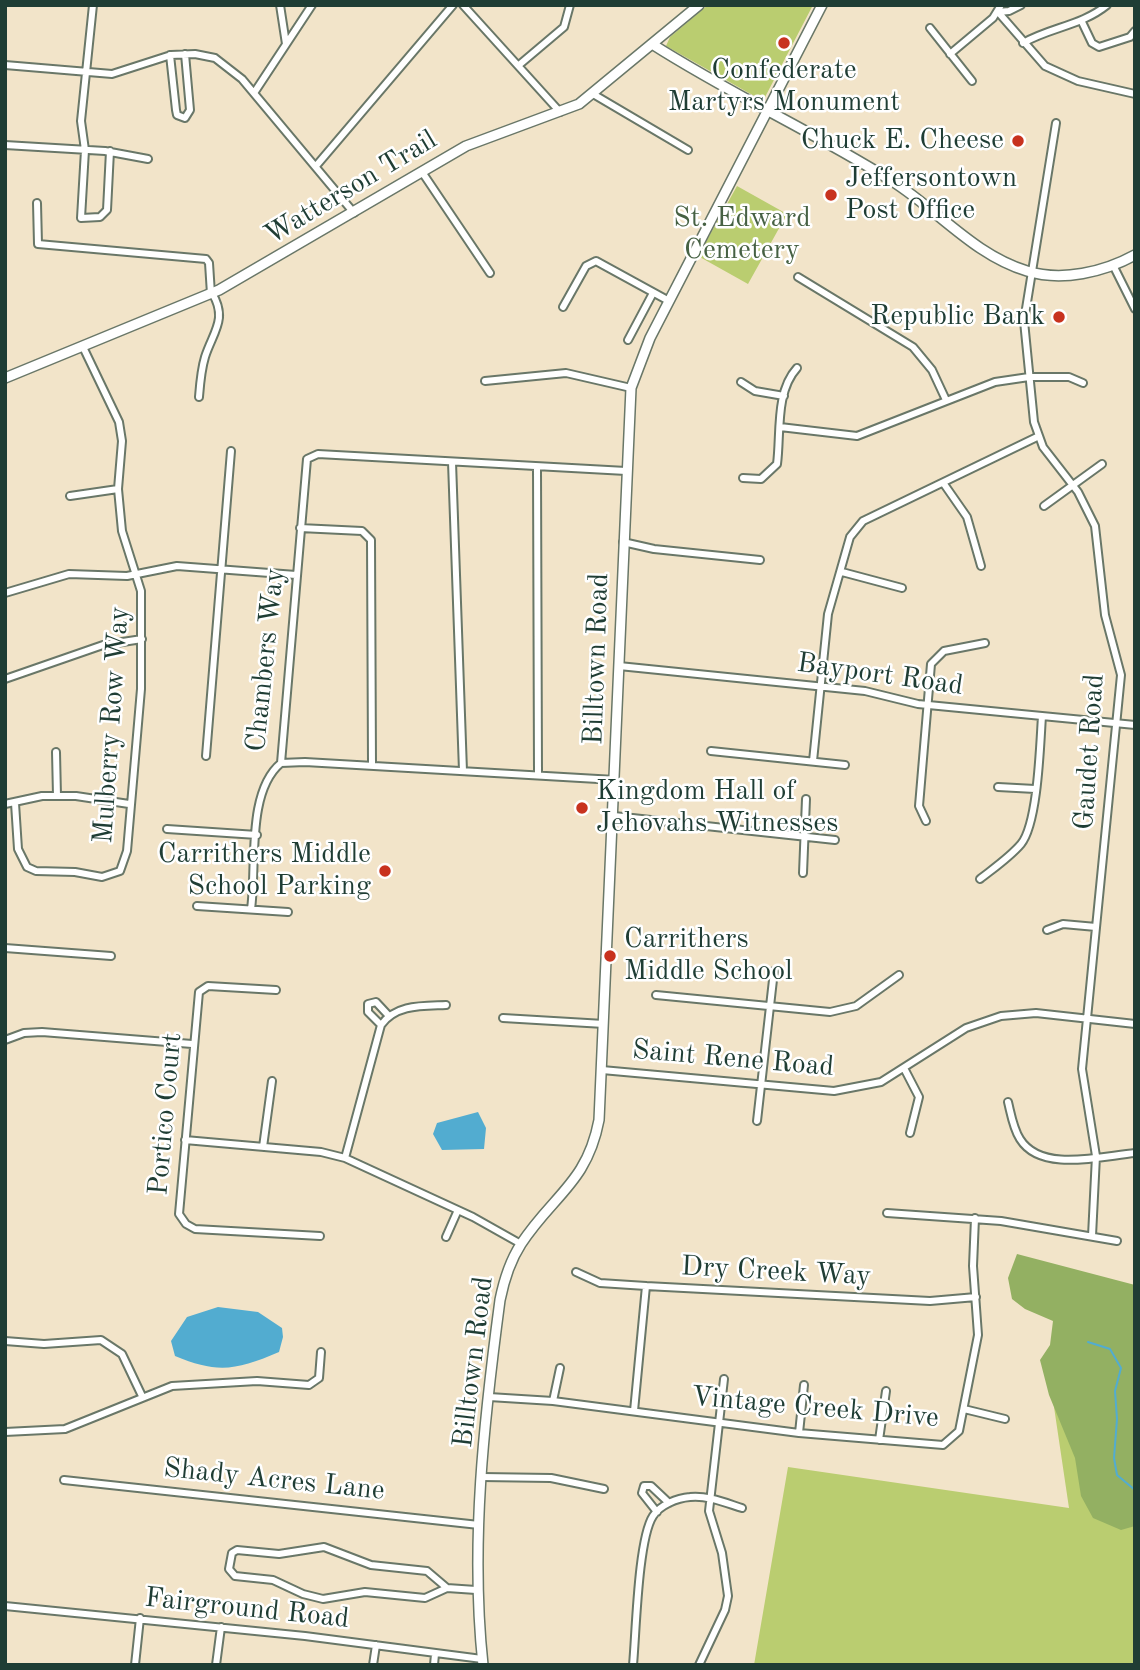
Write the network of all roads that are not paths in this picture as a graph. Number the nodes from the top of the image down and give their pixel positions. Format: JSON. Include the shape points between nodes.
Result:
{"nodes":[{"id":1,"x":93,"y":5,"type":"edge"},
{"id":2,"x":280,"y":5,"type":"edge"},
{"id":3,"x":312,"y":5,"type":"edge"},
{"id":4,"x":453,"y":5,"type":"edge"},
{"id":5,"x":463,"y":5,"type":"edge"},
{"id":6,"x":570,"y":5,"type":"edge"},
{"id":7,"x":699,"y":5,"type":"edge"},
{"id":8,"x":822,"y":5,"type":"edge"},
{"id":9,"x":1021,"y":5,"type":"edge"},
{"id":10,"x":1107,"y":5,"type":"edge"},
{"id":11,"x":999,"y":9,"type":"edge"},
{"id":12,"x":1082,"y":22,"type":"junction"},
{"id":13,"x":930,"y":29,"type":"dead end"},
{"id":14,"x":1135,"y":31,"type":"edge"},
{"id":15,"x":1023,"y":43,"type":"junction"},
{"id":16,"x":286,"y":44,"type":"junction"},
{"id":17,"x":652,"y":44,"type":"junction"},
{"id":18,"x":185,"y":54,"type":"junction"},
{"id":19,"x":950,"y":54,"type":"junction"},
{"id":20,"x":170,"y":55,"type":"junction"},
{"id":21,"x":5,"y":65,"type":"edge"},
{"id":22,"x":519,"y":65,"type":"junction"},
{"id":23,"x":87,"y":72,"type":"junction"},
{"id":24,"x":972,"y":82,"type":"dead end"},
{"id":25,"x":254,"y":93,"type":"junction"},
{"id":26,"x":593,"y":94,"type":"junction"},
{"id":27,"x":1135,"y":94,"type":"edge"},
{"id":28,"x":769,"y":111,"type":"junction"},
{"id":29,"x":561,"y":112,"type":"junction"},
{"id":30,"x":1056,"y":123,"type":"dead end"},
{"id":31,"x":5,"y":145,"type":"edge"},
{"id":32,"x":85,"y":150,"type":"junction"},
{"id":33,"x":688,"y":150,"type":"dead end"},
{"id":34,"x":110,"y":151,"type":"junction"},
{"id":35,"x":148,"y":159,"type":"dead end"},
{"id":36,"x":316,"y":166,"type":"junction"},
{"id":37,"x":422,"y":172,"type":"junction"},
{"id":38,"x":37,"y":203,"type":"dead end"},
{"id":39,"x":354,"y":214,"type":"junction"},
{"id":40,"x":1135,"y":255,"type":"edge"},
{"id":41,"x":1113,"y":265,"type":"junction"},
{"id":42,"x":1031,"y":272,"type":"junction"},
{"id":43,"x":490,"y":273,"type":"dead end"},
{"id":44,"x":799,"y":276,"type":"dead end"},
{"id":45,"x":653,"y":293,"type":"junction"},
{"id":46,"x":211,"y":294,"type":"junction"},
{"id":47,"x":669,"y":301,"type":"junction"},
{"id":48,"x":563,"y":307,"type":"dead end"},
{"id":49,"x":1135,"y":309,"type":"edge"},
{"id":50,"x":628,"y":340,"type":"dead end"},
{"id":51,"x":83,"y":347,"type":"junction"},
{"id":52,"x":797,"y":368,"type":"dead end"},
{"id":53,"x":1029,"y":377,"type":"junction"},
{"id":54,"x":5,"y":378,"type":"edge"},
{"id":55,"x":485,"y":381,"type":"dead end"},
{"id":56,"x":741,"y":382,"type":"dead end"},
{"id":57,"x":1083,"y":383,"type":"dead end"},
{"id":58,"x":631,"y":388,"type":"junction"},
{"id":59,"x":784,"y":396,"type":"junction"},
{"id":60,"x":199,"y":397,"type":"dead end"},
{"id":61,"x":946,"y":400,"type":"junction"},
{"id":62,"x":780,"y":427,"type":"junction"},
{"id":63,"x":1037,"y":437,"type":"junction"},
{"id":64,"x":231,"y":451,"type":"dead end"},
{"id":65,"x":452,"y":462,"type":"junction"},
{"id":66,"x":1102,"y":464,"type":"dead end"},
{"id":67,"x":537,"y":467,"type":"junction"},
{"id":68,"x":626,"y":471,"type":"junction"},
{"id":69,"x":743,"y":478,"type":"dead end"},
{"id":70,"x":944,"y":484,"type":"junction"},
{"id":71,"x":1073,"y":485,"type":"junction"},
{"id":72,"x":118,"y":489,"type":"junction"},
{"id":73,"x":70,"y":496,"type":"dead end"},
{"id":74,"x":1044,"y":506,"type":"dead end"},
{"id":75,"x":300,"y":528,"type":"junction"},
{"id":76,"x":623,"y":542,"type":"junction"},
{"id":77,"x":760,"y":561,"type":"dead end"},
{"id":78,"x":981,"y":566,"type":"dead end"},
{"id":79,"x":221,"y":569,"type":"junction"},
{"id":80,"x":842,"y":572,"type":"junction"},
{"id":81,"x":138,"y":574,"type":"junction"},
{"id":82,"x":296,"y":575,"type":"junction"},
{"id":83,"x":902,"y":588,"type":"dead end"},
{"id":84,"x":5,"y":593,"type":"edge"},
{"id":85,"x":142,"y":639,"type":"junction"},
{"id":86,"x":985,"y":643,"type":"dead end"},
{"id":87,"x":619,"y":666,"type":"junction"},
{"id":88,"x":5,"y":679,"type":"edge"},
{"id":89,"x":821,"y":685,"type":"junction"},
{"id":90,"x":926,"y":705,"type":"junction"},
{"id":91,"x":1042,"y":716,"type":"junction"},
{"id":92,"x":1117,"y":723,"type":"junction"},
{"id":93,"x":1135,"y":725,"type":"edge"},
{"id":94,"x":711,"y":751,"type":"dead end"},
{"id":95,"x":56,"y":752,"type":"dead end"},
{"id":96,"x":206,"y":756,"type":"dead end"},
{"id":97,"x":813,"y":761,"type":"junction"},
{"id":98,"x":282,"y":763,"type":"junction"},
{"id":99,"x":372,"y":765,"type":"junction"},
{"id":100,"x":845,"y":765,"type":"dead end"},
{"id":101,"x":463,"y":771,"type":"junction"},
{"id":102,"x":538,"y":775,"type":"junction"},
{"id":103,"x":615,"y":780,"type":"junction"},
{"id":104,"x":998,"y":787,"type":"dead end"},
{"id":105,"x":1035,"y":789,"type":"junction"},
{"id":106,"x":57,"y":796,"type":"junction"},
{"id":107,"x":806,"y":799,"type":"dead end"},
{"id":108,"x":15,"y":803,"type":"junction"},
{"id":109,"x":5,"y":804,"type":"edge"},
{"id":110,"x":129,"y":804,"type":"junction"},
{"id":111,"x":614,"y":816,"type":"junction"},
{"id":112,"x":926,"y":821,"type":"dead end"},
{"id":113,"x":167,"y":829,"type":"dead end"},
{"id":114,"x":257,"y":835,"type":"junction"},
{"id":115,"x":804,"y":836,"type":"junction"},
{"id":116,"x":835,"y":840,"type":"dead end"},
{"id":117,"x":803,"y":873,"type":"dead end"},
{"id":118,"x":980,"y":878,"type":"dead end"},
{"id":119,"x":197,"y":906,"type":"dead end"},
{"id":120,"x":251,"y":909,"type":"junction"},
{"id":121,"x":288,"y":912,"type":"dead end"},
{"id":122,"x":1096,"y":927,"type":"junction"},
{"id":123,"x":1047,"y":930,"type":"dead end"},
{"id":124,"x":5,"y":948,"type":"edge"},
{"id":125,"x":111,"y":956,"type":"dead end"},
{"id":126,"x":774,"y":971,"type":"dead end"},
{"id":127,"x":899,"y":975,"type":"dead end"},
{"id":128,"x":276,"y":990,"type":"dead end"},
{"id":129,"x":656,"y":995,"type":"dead end"},
{"id":130,"x":446,"y":1005,"type":"dead end"},
{"id":131,"x":770,"y":1007,"type":"junction"},
{"id":132,"x":389,"y":1016,"type":"junction"},
{"id":133,"x":503,"y":1017,"type":"dead end"},
{"id":134,"x":1087,"y":1019,"type":"junction"},
{"id":135,"x":604,"y":1024,"type":"junction"},
{"id":136,"x":1135,"y":1024,"type":"edge"},
{"id":137,"x":382,"y":1025,"type":"junction"},
{"id":138,"x":5,"y":1040,"type":"edge"},
{"id":139,"x":192,"y":1044,"type":"junction"},
{"id":140,"x":602,"y":1070,"type":"junction"},
{"id":141,"x":905,"y":1070,"type":"junction"},
{"id":142,"x":272,"y":1082,"type":"dead end"},
{"id":143,"x":762,"y":1085,"type":"junction"},
{"id":144,"x":1008,"y":1102,"type":"dead end"},
{"id":145,"x":757,"y":1121,"type":"dead end"},
{"id":146,"x":910,"y":1133,"type":"dead end"},
{"id":147,"x":185,"y":1140,"type":"junction"},
{"id":148,"x":263,"y":1147,"type":"junction"},
{"id":149,"x":1135,"y":1153,"type":"edge"},
{"id":150,"x":1096,"y":1156,"type":"junction"},
{"id":151,"x":345,"y":1158,"type":"junction"},
{"id":152,"x":458,"y":1210,"type":"junction"},
{"id":153,"x":887,"y":1213,"type":"dead end"},
{"id":154,"x":975,"y":1218,"type":"junction"},
{"id":155,"x":320,"y":1236,"type":"dead end"},
{"id":156,"x":1092,"y":1236,"type":"junction"},
{"id":157,"x":446,"y":1237,"type":"dead end"},
{"id":158,"x":1117,"y":1241,"type":"dead end"},
{"id":159,"x":521,"y":1244,"type":"junction"},
{"id":160,"x":576,"y":1272,"type":"dead end"},
{"id":161,"x":646,"y":1286,"type":"junction"},
{"id":162,"x":976,"y":1297,"type":"junction"},
{"id":163,"x":5,"y":1341,"type":"edge"},
{"id":164,"x":321,"y":1352,"type":"dead end"},
{"id":165,"x":560,"y":1368,"type":"dead end"},
{"id":166,"x":724,"y":1379,"type":"dead end"},
{"id":167,"x":804,"y":1385,"type":"dead end"},
{"id":168,"x":886,"y":1391,"type":"dead end"},
{"id":169,"x":142,"y":1396,"type":"junction"},
{"id":170,"x":489,"y":1397,"type":"junction"},
{"id":171,"x":553,"y":1401,"type":"junction"},
{"id":172,"x":964,"y":1409,"type":"junction"},
{"id":173,"x":634,"y":1411,"type":"junction"},
{"id":174,"x":1005,"y":1419,"type":"dead end"},
{"id":175,"x":719,"y":1424,"type":"junction"},
{"id":176,"x":5,"y":1432,"type":"edge"},
{"id":177,"x":799,"y":1433,"type":"junction"},
{"id":178,"x":879,"y":1440,"type":"junction"},
{"id":179,"x":482,"y":1477,"type":"junction"},
{"id":180,"x":64,"y":1480,"type":"dead end"},
{"id":181,"x":604,"y":1489,"type":"dead end"},
{"id":182,"x":709,"y":1498,"type":"junction"},
{"id":183,"x":669,"y":1503,"type":"junction"},
{"id":184,"x":742,"y":1508,"type":"dead end"},
{"id":185,"x":657,"y":1511,"type":"junction"},
{"id":186,"x":479,"y":1525,"type":"junction"},
{"id":187,"x":447,"y":1588,"type":"junction"},
{"id":188,"x":477,"y":1590,"type":"junction"},
{"id":189,"x":5,"y":1606,"type":"edge"},
{"id":190,"x":140,"y":1618,"type":"junction"},
{"id":191,"x":221,"y":1627,"type":"junction"},
{"id":192,"x":376,"y":1645,"type":"junction"},
{"id":193,"x":435,"y":1654,"type":"junction"},
{"id":194,"x":483,"y":1662,"type":"edge"},
{"id":195,"x":135,"y":1665,"type":"edge"},
{"id":196,"x":216,"y":1665,"type":"edge"},
{"id":197,"x":373,"y":1665,"type":"edge"},
{"id":198,"x":434,"y":1665,"type":"edge"},
{"id":199,"x":633,"y":1665,"type":"edge"},
{"id":200,"x":699,"y":1665,"type":"edge"}],
"edges":[{"from":1,"to":23,"type":"street"},
{"from":2,"to":16,"type":"street"},
{"from":3,"to":16,"type":"street"},
{"from":4,"to":36,"type":"street"},
{"from":5,"to":22,"type":"street"},
{"from":6,"to":22,"type":"street","via":[[564,27]]},
{"from":7,"to":17,"type":"main road","name":"Watterson Trail"},
{"from":8,"to":28,"type":"main road","name":"Billtown Road"},
{"from":9,"to":11,"type":"street","via":[[1009,11]]},
{"from":10,"to":12,"type":"street"},
{"from":11,"to":15,"type":"street"},
{"from":11,"to":19,"type":"street"},
{"from":12,"to":14,"type":"street","via":[[1092,43],[1100,47]]},
{"from":12,"to":15,"type":"street"},
{"from":13,"to":19,"type":"street"},
{"from":15,"to":27,"type":"street","via":[[1053,70],[1078,81]]},
{"from":16,"to":25,"type":"street"},
{"from":17,"to":26,"type":"main road","name":"Watterson Trail"},
{"from":17,"to":28,"type":"main road"},
{"from":18,"to":20,"type":"street"},
{"from":18,"to":20,"type":"street","via":[[190,110],[185,118],[176,110]]},
{"from":18,"to":25,"type":"street","via":[[222,61]]},
{"from":19,"to":24,"type":"street"},
{"from":20,"to":23,"type":"street","via":[[118,72]]},
{"from":21,"to":23,"type":"street"},
{"from":22,"to":29,"type":"street"},
{"from":23,"to":32,"type":"street","via":[[81,121]]},
{"from":25,"to":36,"type":"street"},
{"from":26,"to":29,"type":"main road","name":"Watterson Trail"},
{"from":26,"to":33,"type":"street"},
{"from":28,"to":42,"type":"main road","via":[[894,182],[993,257]]},
{"from":28,"to":47,"type":"main road","name":"Billtown Road"},
{"from":29,"to":37,"type":"main road","name":"Watterson Trail","via":[[476,142]]},
{"from":30,"to":42,"type":"street","name":"Gaudet Road"},
{"from":31,"to":32,"type":"street"},
{"from":32,"to":34,"type":"street"},
{"from":32,"to":34,"type":"street","via":[[81,218],[105,214]]},
{"from":34,"to":35,"type":"street"},
{"from":36,"to":39,"type":"street"},
{"from":37,"to":39,"type":"main road","name":"Watterson Trail"},
{"from":37,"to":43,"type":"street"},
{"from":38,"to":46,"type":"street","via":[[38,244],[206,259]]},
{"from":39,"to":46,"type":"main road","name":"Watterson Trail"},
{"from":40,"to":41,"type":"main road"},
{"from":41,"to":42,"type":"main road","via":[[1077,274]]},
{"from":41,"to":49,"type":"street"},
{"from":42,"to":53,"type":"street","name":"Gaudet Road","via":[[1024,321]]},
{"from":44,"to":61,"type":"street","via":[[914,347],[933,370]]},
{"from":45,"to":47,"type":"street"},
{"from":45,"to":48,"type":"street","via":[[593,261]]},
{"from":45,"to":50,"type":"street"},
{"from":46,"to":51,"type":"main road","name":"Watterson Trail"},
{"from":46,"to":60,"type":"street","via":[[218,303],[220,324],[205,358]]},
{"from":47,"to":58,"type":"main road","name":"Billtown Road","via":[[639,360]]},
{"from":51,"to":54,"type":"main road","name":"Watterson Trail"},
{"from":51,"to":72,"type":"street","name":"Mulberry Row Way","via":[[119,422]]},
{"from":52,"to":59,"type":"street"},
{"from":53,"to":57,"type":"street","via":[[1069,377]]},
{"from":53,"to":61,"type":"street","via":[[995,382]]},
{"from":53,"to":63,"type":"street","name":"Gaudet Road"},
{"from":55,"to":58,"type":"street","via":[[566,373]]},
{"from":56,"to":59,"type":"street","via":[[755,391]]},
{"from":58,"to":68,"type":"main road","name":"Billtown Road"},
{"from":59,"to":62,"type":"street"},
{"from":61,"to":62,"type":"street","via":[[857,436]]},
{"from":62,"to":69,"type":"street","via":[[777,464],[761,479]]},
{"from":63,"to":70,"type":"street"},
{"from":63,"to":71,"type":"street","name":"Gaudet Road"},
{"from":64,"to":79,"type":"street"},
{"from":65,"to":67,"type":"street"},
{"from":65,"to":75,"type":"street","name":"Chambers Way","via":[[311,455],[304,465]]},
{"from":65,"to":101,"type":"street"},
{"from":66,"to":71,"type":"street"},
{"from":67,"to":68,"type":"street"},
{"from":67,"to":102,"type":"street"},
{"from":68,"to":76,"type":"main road","name":"Billtown Road"},
{"from":70,"to":78,"type":"street","via":[[967,517]]},
{"from":70,"to":80,"type":"street","via":[[863,521],[850,537]]},
{"from":71,"to":74,"type":"street"},
{"from":71,"to":92,"type":"street","name":"Gaudet Road","via":[[1097,534],[1105,615],[1121,675]]},
{"from":72,"to":73,"type":"street"},
{"from":72,"to":81,"type":"street","name":"Mulberry Row Way","via":[[122,531]]},
{"from":75,"to":82,"type":"street","name":"Chambers Way"},
{"from":75,"to":99,"type":"street","via":[[362,531],[371,540]]},
{"from":76,"to":77,"type":"street"},
{"from":76,"to":87,"type":"main road","name":"Billtown Road"},
{"from":79,"to":81,"type":"street","via":[[177,566]]},
{"from":79,"to":82,"type":"street"},
{"from":79,"to":96,"type":"street"},
{"from":80,"to":83,"type":"street"},
{"from":80,"to":89,"type":"street","via":[[828,614]]},
{"from":81,"to":84,"type":"street","via":[[69,574]]},
{"from":81,"to":85,"type":"street","name":"Mulberry Row Way"},
{"from":82,"to":98,"type":"street","name":"Chambers Way"},
{"from":85,"to":88,"type":"street","via":[[103,645]]},
{"from":85,"to":110,"type":"street","name":"Mulberry Row Way"},
{"from":86,"to":90,"type":"street","via":[[936,656]]},
{"from":87,"to":89,"type":"street","name":"Bayport Road"},
{"from":87,"to":103,"type":"main road","name":"Billtown Road"},
{"from":89,"to":90,"type":"street","name":"Bayport Road"},
{"from":89,"to":97,"type":"street"},
{"from":90,"to":91,"type":"street","name":"Bayport Road"},
{"from":90,"to":112,"type":"street","via":[[919,806]]},
{"from":91,"to":92,"type":"street","name":"Bayport Road"},
{"from":91,"to":105,"type":"street"},
{"from":92,"to":93,"type":"street","name":"Bayport Road"},
{"from":92,"to":122,"type":"street","name":"Gaudet Road"},
{"from":94,"to":97,"type":"street"},
{"from":95,"to":106,"type":"street"},
{"from":97,"to":100,"type":"street"},
{"from":98,"to":99,"type":"street"},
{"from":98,"to":114,"type":"street","name":"Chambers Way","via":[[263,790]]},
{"from":99,"to":101,"type":"street"},
{"from":101,"to":102,"type":"street"},
{"from":102,"to":103,"type":"street"},
{"from":103,"to":111,"type":"main road","name":"Billtown Road"},
{"from":104,"to":105,"type":"street"},
{"from":105,"to":118,"type":"street","via":[[1025,839]]},
{"from":106,"to":108,"type":"street"},
{"from":106,"to":110,"type":"street"},
{"from":107,"to":115,"type":"street"},
{"from":108,"to":109,"type":"street"},
{"from":108,"to":110,"type":"street","name":"Mulberry Row Way","via":[[18,849],[27,867],[102,877],[112,876],[122,867]]},
{"from":111,"to":115,"type":"street"},
{"from":111,"to":135,"type":"main road","name":"Billtown Road"},
{"from":113,"to":114,"type":"street"},
{"from":114,"to":120,"type":"street","name":"Chambers Way"},
{"from":115,"to":116,"type":"street"},
{"from":115,"to":117,"type":"street"},
{"from":119,"to":120,"type":"street"},
{"from":120,"to":121,"type":"street"},
{"from":122,"to":123,"type":"street","via":[[1063,924]]},
{"from":122,"to":134,"type":"street","name":"Gaudet Road"},
{"from":124,"to":125,"type":"street"},
{"from":126,"to":131,"type":"street"},
{"from":127,"to":131,"type":"street","via":[[865,1001],[840,1011]]},
{"from":128,"to":139,"type":"street","name":"Portico Court","via":[[202,989],[197,996]]},
{"from":129,"to":131,"type":"street"},
{"from":130,"to":132,"type":"street","via":[[412,1007]]},
{"from":131,"to":143,"type":"street"},
{"from":132,"to":137,"type":"street"},
{"from":132,"to":137,"type":"street","via":[[376,1002],[368,1004],[368,1012]]},
{"from":133,"to":135,"type":"street"},
{"from":134,"to":136,"type":"street","name":"Saint Rene Road"},
{"from":134,"to":141,"type":"street","name":"Saint Rene Road","via":[[1036,1013],[1001,1016],[952,1036]]},
{"from":134,"to":150,"type":"street","name":"Gaudet Road","via":[[1083,1086]]},
{"from":135,"to":140,"type":"main road","name":"Billtown Road"},
{"from":137,"to":151,"type":"street"},
{"from":138,"to":139,"type":"street","via":[[41,1032]]},
{"from":139,"to":147,"type":"street","name":"Portico Court"},
{"from":140,"to":143,"type":"street","name":"Saint Rene Road"},
{"from":140,"to":159,"type":"main road","name":"Billtown Road","via":[[599,1120],[587,1162]]},
{"from":141,"to":143,"type":"street","name":"Saint Rene Road","via":[[849,1090]]},
{"from":141,"to":146,"type":"street","via":[[919,1097]]},
{"from":142,"to":148,"type":"street"},
{"from":143,"to":145,"type":"street"},
{"from":144,"to":150,"type":"street","via":[[1018,1135],[1031,1151],[1050,1159]]},
{"from":147,"to":148,"type":"street"},
{"from":147,"to":155,"type":"street","name":"Portico Court","via":[[178,1209],[186,1224],[195,1229]]},
{"from":148,"to":151,"type":"street"},
{"from":149,"to":150,"type":"street"},
{"from":150,"to":156,"type":"street","name":"Gaudet Road"},
{"from":151,"to":152,"type":"street"},
{"from":152,"to":157,"type":"street"},
{"from":152,"to":159,"type":"street"},
{"from":153,"to":154,"type":"street"},
{"from":154,"to":156,"type":"street"},
{"from":154,"to":162,"type":"street","name":"Vintage Creek Drive"},
{"from":156,"to":158,"type":"street"},
{"from":159,"to":170,"type":"main road","name":"Billtown Road","via":[[509,1266],[500,1300]]},
{"from":160,"to":161,"type":"street","name":"Dry Creek Way","via":[[600,1283]]},
{"from":161,"to":162,"type":"street","name":"Dry Creek Way","via":[[930,1301]]},
{"from":161,"to":173,"type":"street"},
{"from":162,"to":172,"type":"street","name":"Vintage Creek Drive","via":[[978,1335]]},
{"from":163,"to":169,"type":"street","via":[[101,1340],[122,1354]]},
{"from":164,"to":169,"type":"street","via":[[319,1378],[309,1385],[257,1381],[196,1384]]},
{"from":165,"to":171,"type":"street"},
{"from":166,"to":175,"type":"street"},
{"from":167,"to":177,"type":"street"},
{"from":168,"to":178,"type":"street"},
{"from":169,"to":176,"type":"street","via":[[65,1429]]},
{"from":170,"to":171,"type":"street","name":"Vintage Creek Drive"},
{"from":170,"to":179,"type":"main road","name":"Billtown Road"},
{"from":171,"to":173,"type":"street","name":"Vintage Creek Drive"},
{"from":172,"to":174,"type":"street"},
{"from":172,"to":178,"type":"street","name":"Vintage Creek Drive","via":[[957,1434],[943,1445]]},
{"from":173,"to":175,"type":"street","name":"Vintage Creek Drive"},
{"from":175,"to":177,"type":"street","name":"Vintage Creek Drive"},
{"from":175,"to":182,"type":"street"},
{"from":177,"to":178,"type":"street","name":"Vintage Creek Drive"},
{"from":179,"to":181,"type":"street","via":[[551,1478]]},
{"from":179,"to":186,"type":"main road","name":"Billtown Road"},
{"from":180,"to":186,"type":"street","name":"Shady Acres Lane"},
{"from":182,"to":183,"type":"street"},
{"from":182,"to":184,"type":"street"},
{"from":182,"to":200,"type":"street","via":[[728,1576],[728,1595]]},
{"from":183,"to":185,"type":"street"},
{"from":183,"to":185,"type":"street","via":[[652,1486],[644,1486],[642,1493]]},
{"from":185,"to":199,"type":"street","via":[[649,1524],[643,1558]]},
{"from":186,"to":188,"type":"main road","name":"Billtown Road"},
{"from":187,"to":187,"type":"street","via":[[427,1571],[371,1564],[324,1547],[279,1554],[237,1550],[229,1569],[235,1576],[273,1580],[323,1599],[365,1592],[425,1598]]},
{"from":187,"to":188,"type":"street"},
{"from":188,"to":194,"type":"main road","name":"Billtown Road"},
{"from":189,"to":190,"type":"street","name":"Fairground Road"},
{"from":190,"to":191,"type":"street","name":"Fairground Road"},
{"from":190,"to":195,"type":"street"},
{"from":191,"to":192,"type":"street","name":"Fairground Road"},
{"from":191,"to":196,"type":"street"},
{"from":192,"to":193,"type":"street","name":"Fairground Road"},
{"from":192,"to":197,"type":"street"},
{"from":193,"to":194,"type":"street","name":"Fairground Road"},
{"from":193,"to":198,"type":"street"}]}
